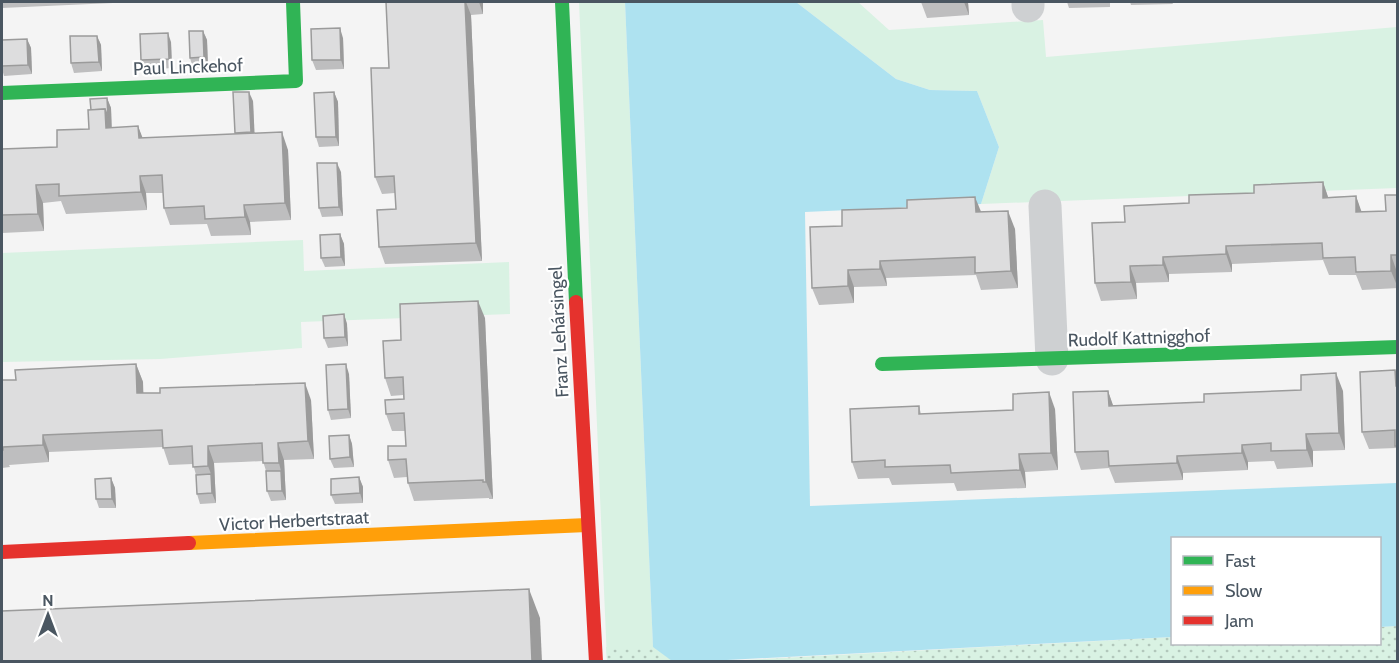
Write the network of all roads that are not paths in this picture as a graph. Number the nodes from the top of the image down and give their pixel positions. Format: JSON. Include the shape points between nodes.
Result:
{"nodes":[{"id":1,"x":293,"y":2,"type":"edge"},
{"id":2,"x":562,"y":2,"type":"edge"},
{"id":3,"x":2,"y":93,"type":"edge"},
{"id":4,"x":1045,"y":206,"type":"dead end"},
{"id":5,"x":1398,"y":347,"type":"edge"},
{"id":6,"x":1052,"y":359,"type":"junction"},
{"id":7,"x":882,"y":364,"type":"dead end"},
{"id":8,"x":587,"y":525,"type":"junction"},
{"id":9,"x":2,"y":552,"type":"edge"},
{"id":10,"x":596,"y":662,"type":"edge"}],
"edges":[{"from":1,"to":3,"type":"street","name":"Paul Linckehof","via":[[296,81]]},
{"from":2,"to":8,"type":"street","name":"Franz Lehársingel"},
{"from":4,"to":6,"type":"street"},
{"from":5,"to":6,"type":"street","name":"Rudolf Kattnigghof"},
{"from":6,"to":7,"type":"street","name":"Rudolf Kattnigghof"},
{"from":8,"to":9,"type":"street","name":"Victor Herbertstraat"},
{"from":8,"to":10,"type":"street","name":"Franz Lehársingel"}]}
